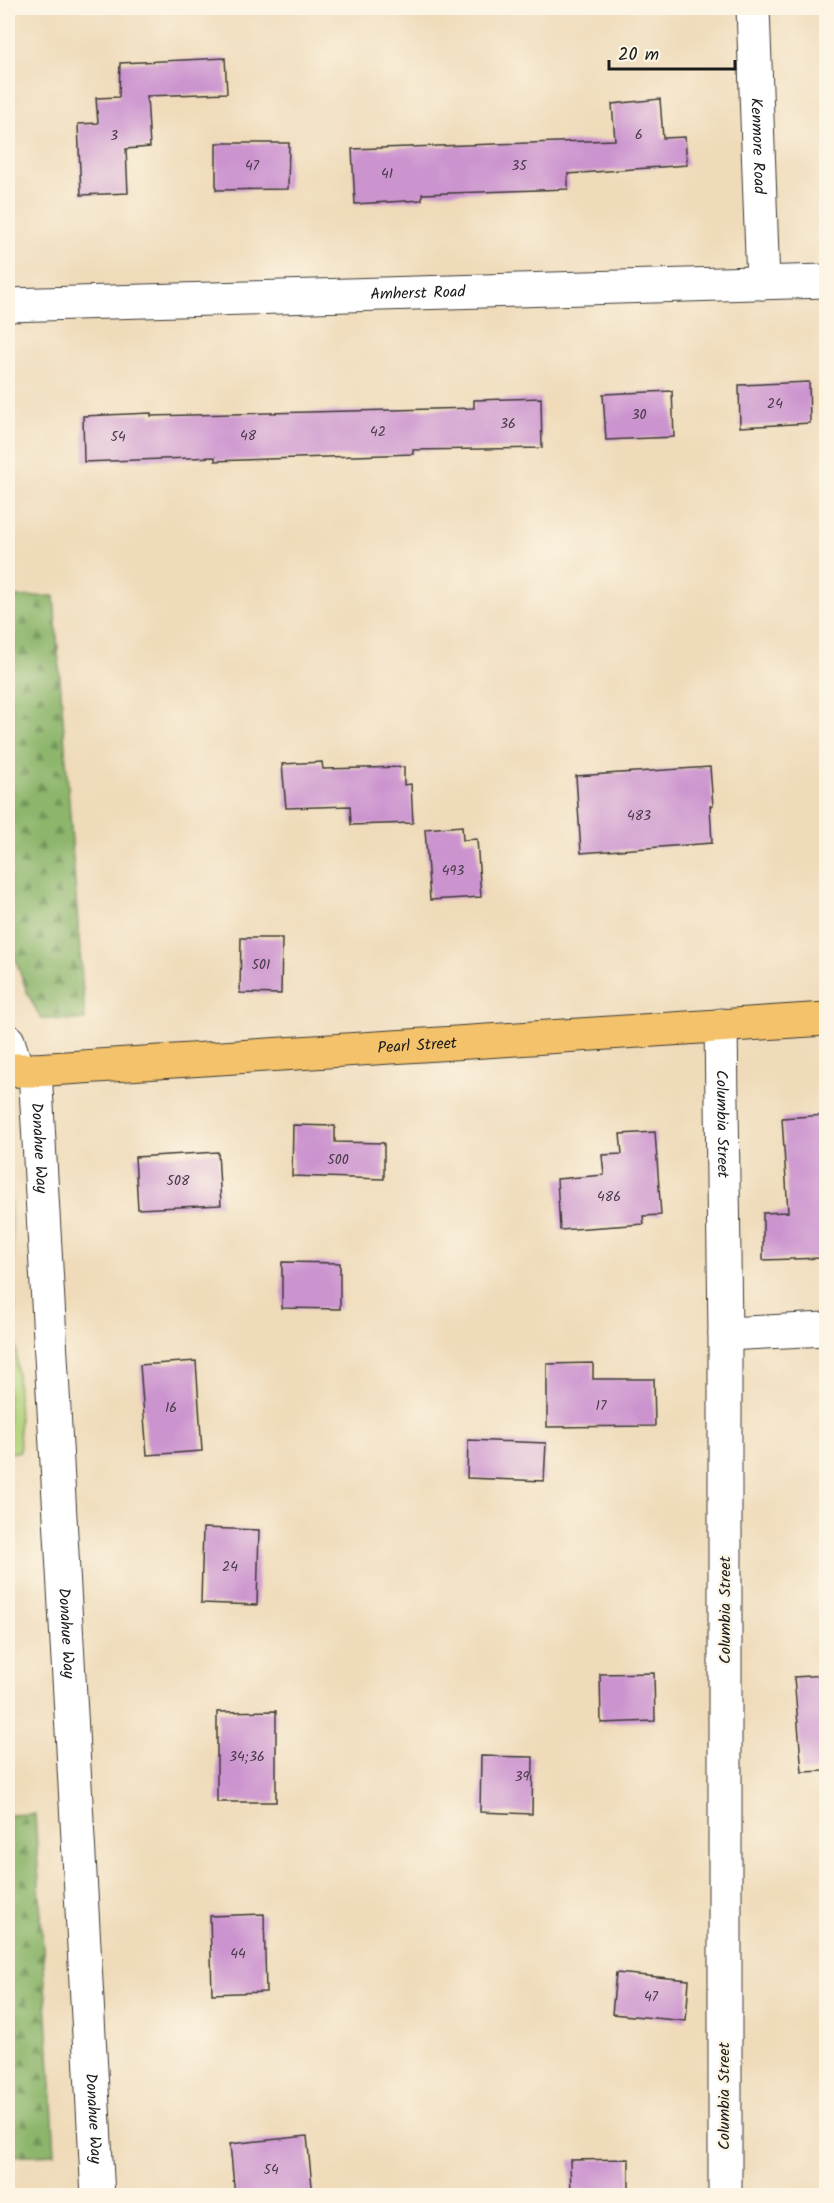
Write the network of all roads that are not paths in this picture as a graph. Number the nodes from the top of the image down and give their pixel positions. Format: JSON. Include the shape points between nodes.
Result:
{"nodes":[{"id":1,"x":753,"y":8,"type":"edge"},
{"id":2,"x":826,"y":281,"type":"edge"},
{"id":3,"x":763,"y":283,"type":"junction"},
{"id":4,"x":8,"y":305,"type":"edge"},
{"id":5,"x":826,"y":1019,"type":"edge"},
{"id":6,"x":722,"y":1025,"type":"junction"},
{"id":7,"x":17,"y":1063,"type":"edge"},
{"id":8,"x":826,"y":1329,"type":"edge"},
{"id":9,"x":725,"y":1334,"type":"junction"},
{"id":10,"x":98,"y":2196,"type":"edge"},
{"id":11,"x":725,"y":2196,"type":"edge"}],
"edges":[{"from":1,"to":3,"type":"street","name":"Kenmore Road"},
{"from":2,"to":3,"type":"street","name":"Amherst Road"},
{"from":3,"to":4,"type":"street","name":"Amherst Road"},
{"from":5,"to":6,"type":"main road","name":"Pearl Street"},
{"from":6,"to":7,"type":"main road","name":"Pearl Street"},
{"from":6,"to":9,"type":"street","name":"Columbia Street"},
{"from":7,"to":10,"type":"street","name":"Donahue Way"},
{"from":8,"to":9,"type":"street"},
{"from":9,"to":11,"type":"street","name":"Columbia Street"}]}
